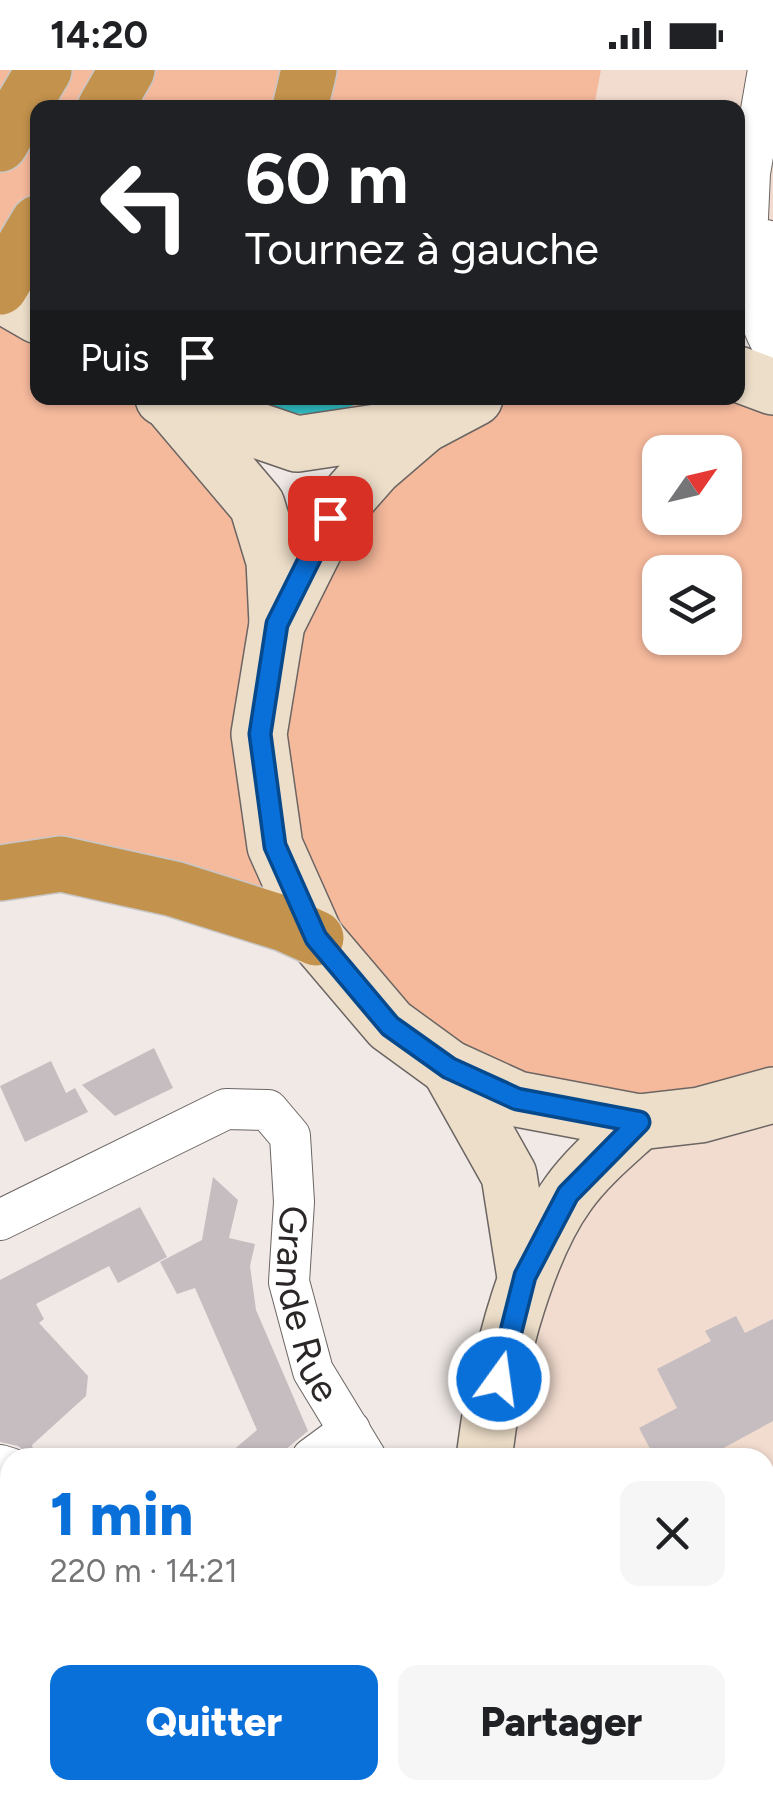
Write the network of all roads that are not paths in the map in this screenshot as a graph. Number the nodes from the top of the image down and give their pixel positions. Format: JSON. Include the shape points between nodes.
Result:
{"nodes":[{"id":1,"x":44,"y":70,"type":"edge"},
{"id":2,"x":127,"y":70,"type":"edge"},
{"id":3,"x":309,"y":70,"type":"edge"},
{"id":4,"x":768,"y":70,"type":"edge"},
{"id":5,"x":110,"y":100,"type":"edge"},
{"id":6,"x":302,"y":100,"type":"edge"},
{"id":7,"x":0,"y":144,"type":"edge"},
{"id":8,"x":773,"y":206,"type":"edge"},
{"id":9,"x":30,"y":237,"type":"edge"},
{"id":10,"x":745,"y":246,"type":"edge"},
{"id":11,"x":0,"y":290,"type":"edge"},
{"id":12,"x":30,"y":311,"type":"edge"},
{"id":13,"x":773,"y":346,"type":"edge"},
{"id":14,"x":745,"y":377,"type":"edge"},
{"id":15,"x":773,"y":387,"type":"edge"},
{"id":16,"x":171,"y":405,"type":"edge"},
{"id":17,"x":183,"y":405,"type":"edge"},
{"id":18,"x":462,"y":405,"type":"edge"},
{"id":19,"x":424,"y":426,"type":"junction"},
{"id":20,"x":277,"y":624,"type":"junction"},
{"id":21,"x":0,"y":872,"type":"edge"},
{"id":22,"x":316,"y":938,"type":"junction"},
{"id":23,"x":449,"y":1068,"type":"junction"},
{"id":24,"x":773,"y":1095,"type":"edge"},
{"id":25,"x":639,"y":1122,"type":"junction"},
{"id":26,"x":0,"y":1220,"type":"edge"},
{"id":27,"x":525,"y":1276,"type":"junction"},
{"id":28,"x":358,"y":1444,"type":"edge"},
{"id":29,"x":485,"y":1448,"type":"edge"}],
"edges":[{"from":1,"to":7,"type":"highway"},
{"from":2,"to":5,"type":"highway"},
{"from":3,"to":6,"type":"highway"},
{"from":4,"to":10,"type":"street"},
{"from":8,"to":13,"type":"street","via":[[756,289],[762,328]]},
{"from":9,"to":11,"type":"highway"},
{"from":11,"to":12,"type":"main road"},
{"from":14,"to":15,"type":"main road"},
{"from":16,"to":20,"type":"main road","via":[[257,505],[274,560]]},
{"from":17,"to":19,"type":"main road","via":[[296,444]]},
{"from":18,"to":19,"type":"main road"},
{"from":19,"to":20,"type":"main road","via":[[330,518]]},
{"from":20,"to":22,"type":"main road","via":[[260,734],[275,846]]},
{"from":21,"to":22,"type":"highway","via":[[61,864],[174,889]]},
{"from":22,"to":23,"type":"main road","via":[[390,1026]]},
{"from":23,"to":25,"type":"main road","via":[[517,1099]]},
{"from":23,"to":27,"type":"main road","via":[[509,1175]]},
{"from":24,"to":25,"type":"main road","via":[[700,1115]]},
{"from":25,"to":27,"type":"main road","via":[[568,1194]]},
{"from":26,"to":28,"type":"street","name":"Grande Rue","via":[[226,1110],[268,1110],[290,1136],[289,1282],[313,1371]]},
{"from":27,"to":29,"type":"main road"}]}
